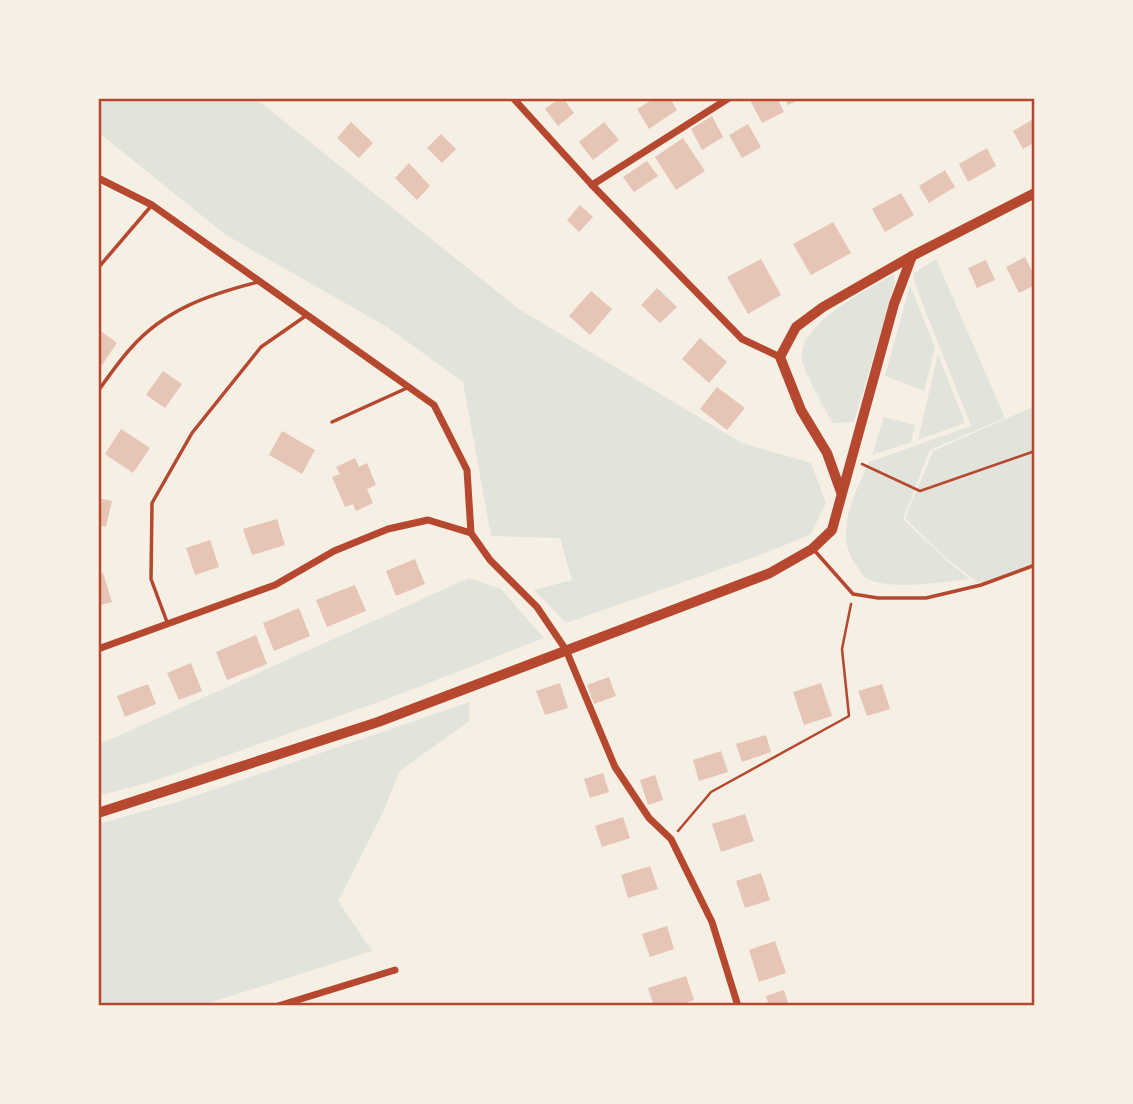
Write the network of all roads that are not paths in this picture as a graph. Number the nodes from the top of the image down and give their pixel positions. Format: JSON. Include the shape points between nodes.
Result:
{"nodes":[{"id":1,"x":513,"y":98,"type":"edge"},
{"id":2,"x":729,"y":98,"type":"edge"},
{"id":3,"x":98,"y":178,"type":"edge"},
{"id":4,"x":592,"y":185,"type":"junction"},
{"id":5,"x":1035,"y":193,"type":"edge"},
{"id":6,"x":152,"y":205,"type":"junction"},
{"id":7,"x":912,"y":256,"type":"junction"},
{"id":8,"x":98,"y":268,"type":"edge"},
{"id":9,"x":260,"y":281,"type":"junction"},
{"id":10,"x":307,"y":315,"type":"junction"},
{"id":11,"x":780,"y":357,"type":"junction"},
{"id":12,"x":409,"y":387,"type":"junction"},
{"id":13,"x":98,"y":391,"type":"edge"},
{"id":14,"x":332,"y":422,"type":"dead end"},
{"id":15,"x":841,"y":492,"type":"junction"},
{"id":16,"x":471,"y":533,"type":"junction"},
{"id":17,"x":812,"y":548,"type":"junction"},
{"id":18,"x":1035,"y":565,"type":"edge"},
{"id":19,"x":168,"y":625,"type":"junction"},
{"id":20,"x":98,"y":649,"type":"edge"},
{"id":21,"x":566,"y":650,"type":"junction"},
{"id":22,"x":98,"y":813,"type":"edge"},
{"id":23,"x":395,"y":970,"type":"dead end"},
{"id":24,"x":278,"y":1006,"type":"edge"},
{"id":25,"x":738,"y":1006,"type":"edge"}],
"edges":[{"from":1,"to":4,"type":"street"},
{"from":2,"to":4,"type":"street"},
{"from":3,"to":6,"type":"street"},
{"from":4,"to":11,"type":"street","via":[[742,339]]},
{"from":5,"to":7,"type":"street"},
{"from":6,"to":8,"type":"lane"},
{"from":6,"to":9,"type":"street"},
{"from":7,"to":11,"type":"street","via":[[796,327]]},
{"from":7,"to":15,"type":"street"},
{"from":9,"to":10,"type":"street"},
{"from":9,"to":13,"type":"lane","via":[[212,294],[169,315],[132,346]]},
{"from":10,"to":12,"type":"street"},
{"from":10,"to":19,"type":"lane","via":[[261,347],[192,433],[152,503],[151,579]]},
{"from":11,"to":15,"type":"street"},
{"from":12,"to":14,"type":"lane"},
{"from":12,"to":16,"type":"street","via":[[434,405],[467,470]]},
{"from":15,"to":17,"type":"street","via":[[832,530]]},
{"from":16,"to":19,"type":"street","via":[[428,520],[388,529],[334,551],[275,585]]},
{"from":16,"to":21,"type":"street","via":[[490,560],[537,607]]},
{"from":17,"to":18,"type":"lane","via":[[853,594],[878,598],[926,598]]},
{"from":17,"to":21,"type":"street","via":[[770,573]]},
{"from":19,"to":20,"type":"street"},
{"from":21,"to":22,"type":"street","via":[[379,722]]},
{"from":21,"to":25,"type":"street","via":[[615,766],[649,818],[671,839],[712,922]]},
{"from":23,"to":24,"type":"street"}]}
